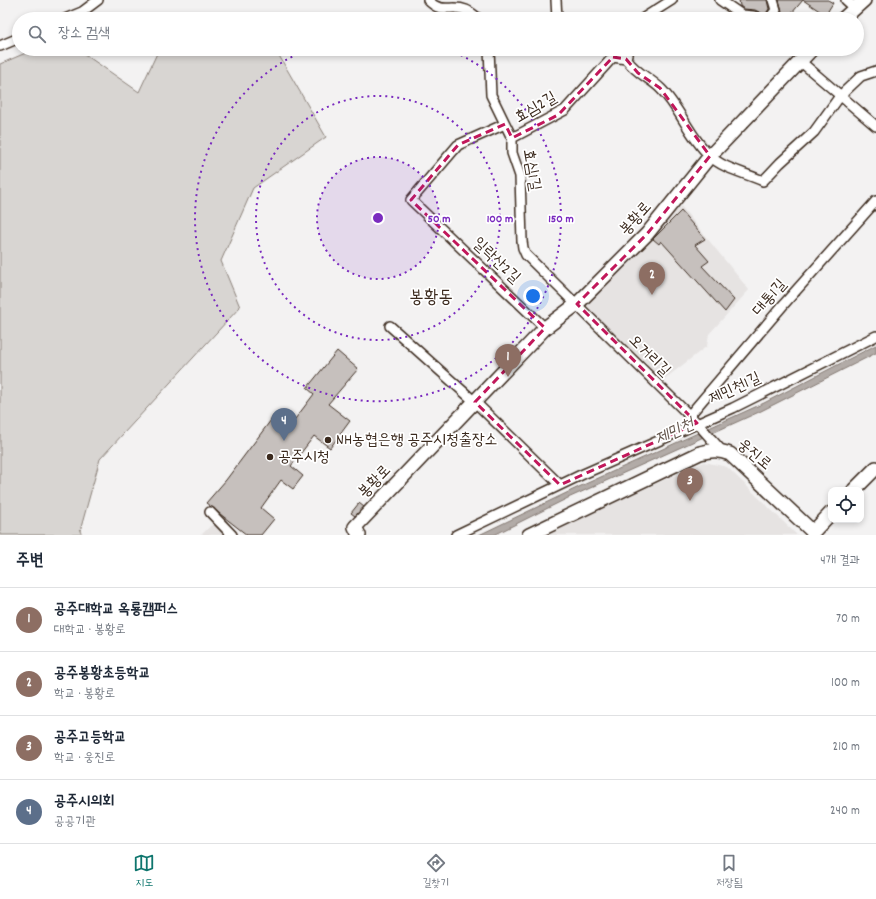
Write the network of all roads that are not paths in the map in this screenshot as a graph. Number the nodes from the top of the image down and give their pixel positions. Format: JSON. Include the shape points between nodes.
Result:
{"nodes":[{"id":1,"x":98,"y":0,"type":"edge"},
{"id":2,"x":428,"y":0,"type":"edge"},
{"id":3,"x":556,"y":0,"type":"edge"},
{"id":4,"x":672,"y":0,"type":"edge"},
{"id":5,"x":720,"y":0,"type":"edge"},
{"id":6,"x":773,"y":0,"type":"edge"},
{"id":7,"x":855,"y":3,"type":"edge"},
{"id":8,"x":82,"y":12,"type":"edge"},
{"id":9,"x":468,"y":12,"type":"edge"},
{"id":10,"x":557,"y":12,"type":"edge"},
{"id":11,"x":653,"y":12,"type":"edge"},
{"id":12,"x":738,"y":12,"type":"edge"},
{"id":13,"x":774,"y":12,"type":"edge"},
{"id":14,"x":848,"y":12,"type":"edge"},
{"id":15,"x":12,"y":41,"type":"edge"},
{"id":16,"x":0,"y":46,"type":"edge"},
{"id":17,"x":489,"y":56,"type":"edge"},
{"id":18,"x":627,"y":56,"type":"edge"},
{"id":19,"x":805,"y":56,"type":"edge"},
{"id":20,"x":626,"y":59,"type":"junction"},
{"id":21,"x":800,"y":61,"type":"junction"},
{"id":22,"x":876,"y":71,"type":"edge"},
{"id":23,"x":840,"y":96,"type":"junction"},
{"id":24,"x":505,"y":124,"type":"junction"},
{"id":25,"x":876,"y":126,"type":"edge"},
{"id":26,"x":512,"y":138,"type":"junction"},
{"id":27,"x":710,"y":156,"type":"junction"},
{"id":28,"x":876,"y":201,"type":"edge"},
{"id":29,"x":577,"y":304,"type":"junction"},
{"id":30,"x":390,"y":326,"type":"dead end"},
{"id":31,"x":545,"y":328,"type":"junction"},
{"id":32,"x":876,"y":336,"type":"edge"},
{"id":33,"x":475,"y":402,"type":"junction"},
{"id":34,"x":688,"y":417,"type":"junction"},
{"id":35,"x":698,"y":425,"type":"junction"},
{"id":36,"x":717,"y":445,"type":"junction"},
{"id":37,"x":876,"y":468,"type":"edge"},
{"id":38,"x":560,"y":485,"type":"junction"},
{"id":39,"x":857,"y":487,"type":"edge"},
{"id":40,"x":210,"y":512,"type":"dead end"},
{"id":41,"x":828,"y":517,"type":"edge"},
{"id":42,"x":354,"y":532,"type":"edge"},
{"id":43,"x":814,"y":533,"type":"edge"},
{"id":44,"x":232,"y":535,"type":"edge"},
{"id":45,"x":456,"y":535,"type":"edge"},
{"id":46,"x":529,"y":535,"type":"edge"}],
"edges":[{"from":1,"to":8,"type":"street"},
{"from":2,"to":9,"type":"street","via":[[444,10]]},
{"from":3,"to":10,"type":"street"},
{"from":4,"to":11,"type":"street"},
{"from":5,"to":12,"type":"street"},
{"from":6,"to":13,"type":"street"},
{"from":7,"to":14,"type":"main road"},
{"from":15,"to":16,"type":"street"},
{"from":17,"to":24,"type":"street","name":"효심1길","via":[[491,95]]},
{"from":18,"to":20,"type":"street"},
{"from":19,"to":21,"type":"main road","name":"봉황로"},
{"from":20,"to":26,"type":"street","name":"효심2길","via":[[613,57],[565,110]]},
{"from":20,"to":27,"type":"street","via":[[638,73],[660,88]]},
{"from":21,"to":23,"type":"street"},
{"from":21,"to":27,"type":"main road","name":"봉황로"},
{"from":22,"to":23,"type":"street","via":[[861,76]]},
{"from":23,"to":25,"type":"street"},
{"from":23,"to":27,"type":"street","via":[[814,132],[763,181],[734,170]]},
{"from":24,"to":26,"type":"street","name":"효심1길"},
{"from":24,"to":31,"type":"street","name":"일락산2길","via":[[458,145],[411,200]]},
{"from":26,"to":29,"type":"street","name":"효심1길","via":[[512,153],[521,183],[523,248],[526,254]]},
{"from":27,"to":29,"type":"main road","name":"봉황로","via":[[647,234]]},
{"from":28,"to":34,"type":"street","name":"대통1길"},
{"from":29,"to":31,"type":"main road","name":"봉황로"},
{"from":29,"to":34,"type":"street","name":"오거리길"},
{"from":30,"to":33,"type":"street"},
{"from":31,"to":33,"type":"main road","name":"봉황로"},
{"from":32,"to":35,"type":"street","name":"제민천1길"},
{"from":33,"to":38,"type":"street"},
{"from":33,"to":42,"type":"main road","name":"봉황로"},
{"from":34,"to":35,"type":"street","name":"오거리길"},
{"from":35,"to":36,"type":"street","name":"오거리길"},
{"from":35,"to":38,"type":"street","name":"제민천1길"},
{"from":36,"to":43,"type":"main road","name":"웅진로","via":[[739,462]]},
{"from":36,"to":46,"type":"main road","name":"웅진로"},
{"from":37,"to":39,"type":"main road"},
{"from":38,"to":45,"type":"street","name":"제민천1길"},
{"from":40,"to":44,"type":"street"},
{"from":41,"to":43,"type":"main road","name":"웅진로"}]}
